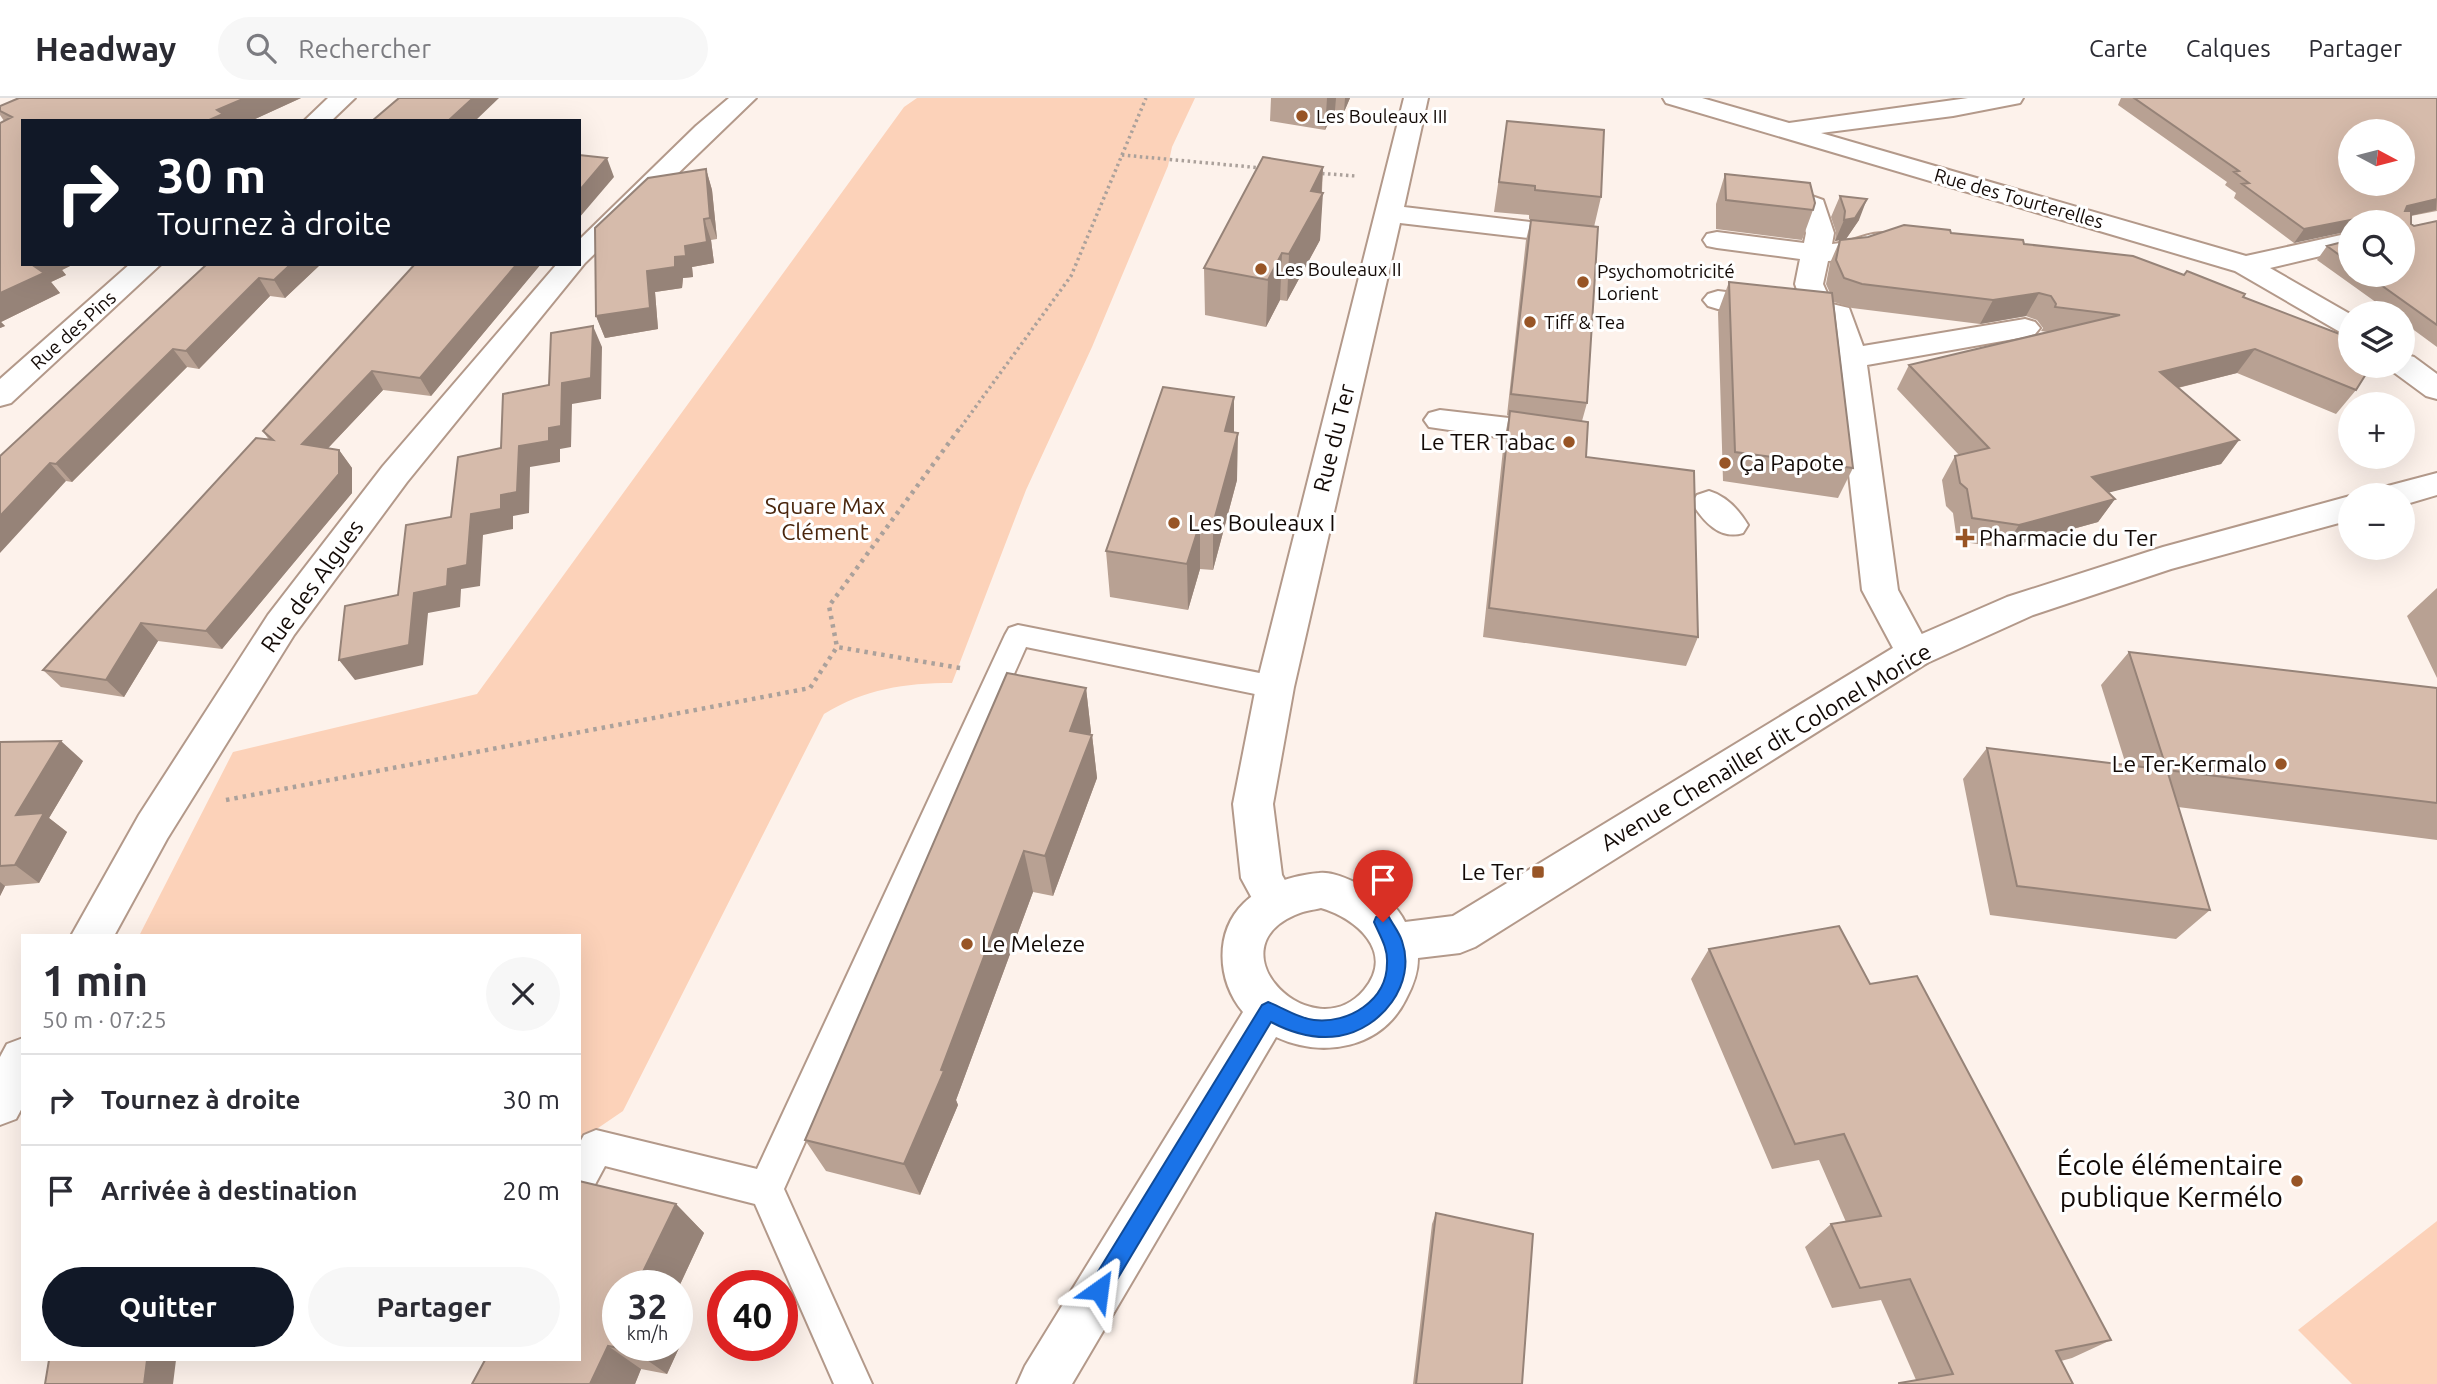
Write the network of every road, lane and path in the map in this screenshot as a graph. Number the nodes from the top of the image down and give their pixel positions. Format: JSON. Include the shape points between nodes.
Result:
{"nodes":[{"id":1,"x":343,"y":98,"type":"edge"},
{"id":2,"x":744,"y":98,"type":"edge"},
{"id":3,"x":1146,"y":98,"type":"edge"},
{"id":4,"x":1416,"y":98,"type":"edge"},
{"id":5,"x":1675,"y":98,"type":"edge"},
{"id":6,"x":2011,"y":98,"type":"edge"},
{"id":7,"x":1953,"y":108,"type":"junction"},
{"id":8,"x":318,"y":119,"type":"edge"},
{"id":9,"x":1785,"y":129,"type":"junction"},
{"id":10,"x":1122,"y":155,"type":"junction"},
{"id":11,"x":1267,"y":168,"type":"edge"},
{"id":12,"x":1923,"y":170,"type":"junction"},
{"id":13,"x":1306,"y":172,"type":"edge"},
{"id":14,"x":1396,"y":180,"type":"junction"},
{"id":15,"x":1789,"y":196,"type":"edge"},
{"id":16,"x":1388,"y":213,"type":"junction"},
{"id":17,"x":1899,"y":235,"type":"edge"},
{"id":18,"x":1596,"y":238,"type":"edge"},
{"id":19,"x":1717,"y":240,"type":"dead end"},
{"id":20,"x":2338,"y":244,"type":"edge"},
{"id":21,"x":1817,"y":253,"type":"junction"},
{"id":22,"x":581,"y":254,"type":"edge"},
{"id":23,"x":2245,"y":265,"type":"junction"},
{"id":24,"x":145,"y":266,"type":"edge"},
{"id":25,"x":570,"y":266,"type":"edge"},
{"id":26,"x":1718,"y":300,"type":"dead end"},
{"id":27,"x":1820,"y":312,"type":"junction"},
{"id":28,"x":2338,"y":319,"type":"edge"},
{"id":29,"x":2025,"y":328,"type":"dead end"},
{"id":30,"x":1851,"y":358,"type":"junction"},
{"id":31,"x":2415,"y":373,"type":"edge"},
{"id":32,"x":2437,"y":389,"type":"edge"},
{"id":33,"x":0,"y":396,"type":"edge"},
{"id":34,"x":1440,"y":420,"type":"dead end"},
{"id":35,"x":1581,"y":438,"type":"edge"},
{"id":36,"x":2437,"y":484,"type":"edge"},
{"id":37,"x":2415,"y":490,"type":"edge"},
{"id":38,"x":2338,"y":511,"type":"edge"},
{"id":39,"x":836,"y":647,"type":"junction"},
{"id":40,"x":1914,"y":653,"type":"junction"},
{"id":41,"x":1000,"y":675,"type":"junction"},
{"id":42,"x":1275,"y":687,"type":"junction"},
{"id":43,"x":153,"y":827,"type":"junction"},
{"id":44,"x":1275,"y":900,"type":"junction"},
{"id":45,"x":93,"y":934,"type":"edge"},
{"id":46,"x":1394,"y":942,"type":"junction"},
{"id":47,"x":1268,"y":1010,"type":"junction"},
{"id":48,"x":21,"y":1063,"type":"edge"},
{"id":49,"x":0,"y":1103,"type":"edge"},
{"id":50,"x":581,"y":1176,"type":"edge"},
{"id":51,"x":766,"y":1189,"type":"junction"},
{"id":52,"x":853,"y":1384,"type":"edge"},
{"id":53,"x":1043,"y":1384,"type":"edge"}],
"edges":[{"from":1,"to":8,"type":"street"},
{"from":2,"to":22,"type":"street"},
{"from":3,"to":10,"type":"path"},
{"from":4,"to":14,"type":"street","name":"Rue du Ter"},
{"from":5,"to":9,"type":"street","name":"Rue des Tourterelles"},
{"from":6,"to":7,"type":"street"},
{"from":7,"to":9,"type":"street"},
{"from":7,"to":12,"type":"street"},
{"from":9,"to":12,"type":"street","name":"Rue des Tourterelles"},
{"from":10,"to":11,"type":"path"},
{"from":10,"to":39,"type":"path","via":[[1071,276],[829,606]]},
{"from":12,"to":23,"type":"street","name":"Rue des Tourterelles"},
{"from":13,"to":14,"type":"path"},
{"from":14,"to":16,"type":"street","name":"Rue du Ter"},
{"from":15,"to":21,"type":"street","via":[[1813,206],[1820,233]]},
{"from":16,"to":18,"type":"street"},
{"from":16,"to":42,"type":"street","name":"Rue du Ter"},
{"from":17,"to":21,"type":"street","via":[[1847,252]]},
{"from":19,"to":21,"type":"street"},
{"from":20,"to":23,"type":"street"},
{"from":21,"to":27,"type":"street","via":[[1809,284]]},
{"from":23,"to":28,"type":"street","name":"Rue des Tourterelles"},
{"from":24,"to":33,"type":"street","name":"Rue des Pins"},
{"from":25,"to":43,"type":"street","name":"Rue des Algues","via":[[395,474],[281,625]]},
{"from":26,"to":27,"type":"street"},
{"from":27,"to":30,"type":"street","via":[[1839,314]]},
{"from":29,"to":30,"type":"street"},
{"from":30,"to":40,"type":"street","via":[[1880,590]]},
{"from":31,"to":32,"type":"street"},
{"from":34,"to":35,"type":"street"},
{"from":36,"to":37,"type":"street"},
{"from":38,"to":40,"type":"street","name":"Avenue Chenailler dit Colonel Morice","via":[[2046,597]]},
{"from":39,"to":41,"type":"path"},
{"from":39,"to":43,"type":"path","via":[[810,688],[222,801]]},
{"from":40,"to":46,"type":"street","name":"Avenue Chenailler dit Colonel Morice","via":[[1460,934]]},
{"from":41,"to":42,"type":"lane","via":[[1018,635]]},
{"from":41,"to":51,"type":"lane"},
{"from":42,"to":44,"type":"street","name":"Rue du Ter","via":[[1254,804],[1262,878]]},
{"from":43,"to":45,"type":"street","name":"Rue des Algues"},
{"from":44,"to":46,"type":"street","via":[[1321,890],[1345,895],[1383,922]]},
{"from":44,"to":47,"type":"street","via":[[1258,914],[1241,952],[1253,993]]},
{"from":46,"to":47,"type":"street","via":[[1392,986],[1363,1019],[1340,1028],[1315,1029],[1290,1023]]},
{"from":47,"to":53,"type":"street"},
{"from":48,"to":49,"type":"street"},
{"from":50,"to":51,"type":"lane","via":[[596,1147]]},
{"from":51,"to":52,"type":"lane"}]}
